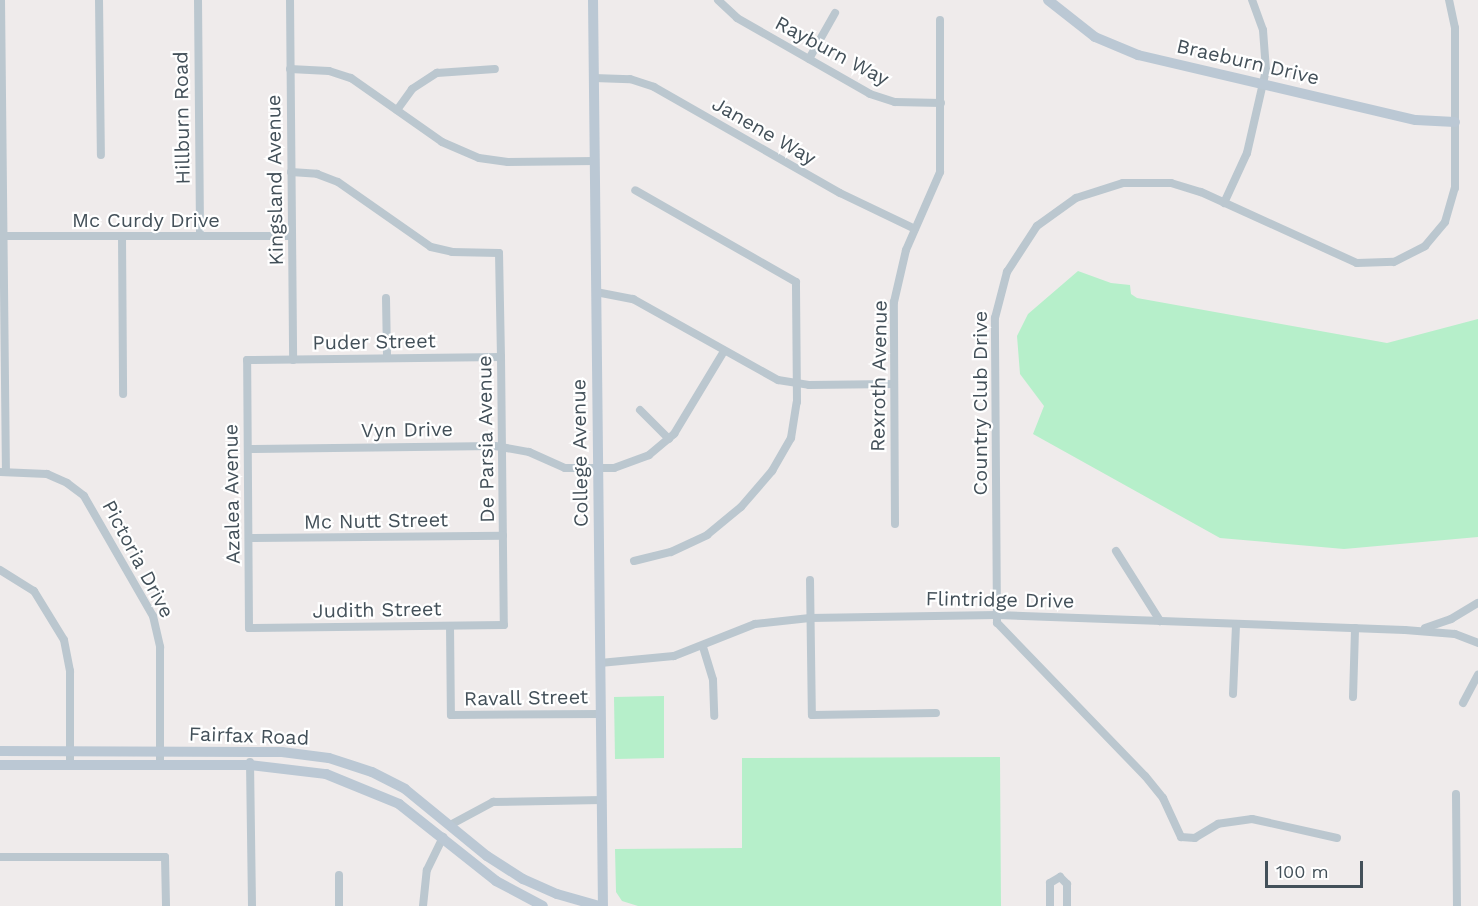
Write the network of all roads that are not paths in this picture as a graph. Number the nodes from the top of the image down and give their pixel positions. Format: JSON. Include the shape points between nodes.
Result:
{"nodes":[{"id":1,"x":1,"y":0,"type":"edge"},
{"id":2,"x":99,"y":0,"type":"edge"},
{"id":3,"x":198,"y":0,"type":"edge"},
{"id":4,"x":290,"y":0,"type":"edge"},
{"id":5,"x":593,"y":0,"type":"edge"},
{"id":6,"x":718,"y":0,"type":"edge"},
{"id":7,"x":1048,"y":0,"type":"edge"},
{"id":8,"x":1252,"y":0,"type":"edge"},
{"id":9,"x":1449,"y":0,"type":"edge"},
{"id":10,"x":835,"y":13,"type":"dead end"},
{"id":11,"x":940,"y":20,"type":"dead end"},
{"id":12,"x":809,"y":59,"type":"junction"},
{"id":13,"x":290,"y":69,"type":"junction"},
{"id":14,"x":495,"y":69,"type":"dead end"},
{"id":15,"x":594,"y":78,"type":"junction"},
{"id":16,"x":1263,"y":85,"type":"junction"},
{"id":17,"x":941,"y":103,"type":"junction"},
{"id":18,"x":397,"y":110,"type":"junction"},
{"id":19,"x":1455,"y":122,"type":"junction"},
{"id":20,"x":101,"y":155,"type":"dead end"},
{"id":21,"x":595,"y":161,"type":"junction"},
{"id":22,"x":291,"y":172,"type":"junction"},
{"id":23,"x":635,"y":190,"type":"dead end"},
{"id":24,"x":1224,"y":203,"type":"junction"},
{"id":25,"x":915,"y":230,"type":"junction"},
{"id":26,"x":2,"y":236,"type":"edge"},
{"id":27,"x":122,"y":236,"type":"junction"},
{"id":28,"x":201,"y":236,"type":"junction"},
{"id":29,"x":292,"y":236,"type":"junction"},
{"id":30,"x":596,"y":292,"type":"junction"},
{"id":31,"x":386,"y":298,"type":"dead end"},
{"id":32,"x":724,"y":351,"type":"junction"},
{"id":33,"x":501,"y":357,"type":"junction"},
{"id":34,"x":387,"y":358,"type":"junction"},
{"id":35,"x":247,"y":360,"type":"joint"},
{"id":36,"x":293,"y":360,"type":"junction"},
{"id":37,"x":797,"y":384,"type":"junction"},
{"id":38,"x":893,"y":384,"type":"junction"},
{"id":39,"x":123,"y":394,"type":"dead end"},
{"id":40,"x":639,"y":410,"type":"dead end"},
{"id":41,"x":669,"y":439,"type":"junction"},
{"id":42,"x":502,"y":447,"type":"junction"},
{"id":43,"x":248,"y":449,"type":"junction"},
{"id":44,"x":598,"y":470,"type":"junction"},
{"id":45,"x":3,"y":472,"type":"edge"},
{"id":46,"x":895,"y":525,"type":"dead end"},
{"id":47,"x":504,"y":536,"type":"junction"},
{"id":48,"x":249,"y":538,"type":"junction"},
{"id":49,"x":1116,"y":551,"type":"dead end"},
{"id":50,"x":634,"y":561,"type":"dead end"},
{"id":51,"x":0,"y":570,"type":"edge"},
{"id":52,"x":810,"y":580,"type":"dead end"},
{"id":53,"x":1478,"y":603,"type":"edge"},
{"id":54,"x":997,"y":615,"type":"junction"},
{"id":55,"x":810,"y":618,"type":"junction"},
{"id":56,"x":1160,"y":621,"type":"junction"},
{"id":57,"x":1236,"y":624,"type":"junction"},
{"id":58,"x":504,"y":625,"type":"joint"},
{"id":59,"x":450,"y":626,"type":"junction"},
{"id":60,"x":249,"y":628,"type":"joint"},
{"id":61,"x":1355,"y":628,"type":"junction"},
{"id":62,"x":1406,"y":630,"type":"junction"},
{"id":63,"x":1478,"y":643,"type":"edge"},
{"id":64,"x":703,"y":647,"type":"junction"},
{"id":65,"x":600,"y":663,"type":"junction"},
{"id":66,"x":1478,"y":675,"type":"edge"},
{"id":67,"x":1233,"y":694,"type":"dead end"},
{"id":68,"x":1353,"y":698,"type":"dead end"},
{"id":69,"x":1463,"y":703,"type":"dead end"},
{"id":70,"x":936,"y":713,"type":"dead end"},
{"id":71,"x":601,"y":714,"type":"junction"},
{"id":72,"x":714,"y":716,"type":"dead end"},
{"id":73,"x":0,"y":751,"type":"edge"},
{"id":74,"x":71,"y":751,"type":"junction"},
{"id":75,"x":160,"y":751,"type":"junction"},
{"id":76,"x":250,"y":751,"type":"junction"},
{"id":77,"x":0,"y":765,"type":"edge"},
{"id":78,"x":70,"y":765,"type":"junction"},
{"id":79,"x":160,"y":765,"type":"junction"},
{"id":80,"x":250,"y":765,"type":"junction"},
{"id":81,"x":1456,"y":794,"type":"dead end"},
{"id":82,"x":602,"y":800,"type":"junction"},
{"id":83,"x":452,"y":824,"type":"junction"},
{"id":84,"x":443,"y":837,"type":"junction"},
{"id":85,"x":1337,"y":838,"type":"dead end"},
{"id":86,"x":0,"y":857,"type":"edge"},
{"id":87,"x":339,"y":874,"type":"dead end"},
{"id":88,"x":166,"y":906,"type":"edge"},
{"id":89,"x":252,"y":906,"type":"edge"},
{"id":90,"x":339,"y":906,"type":"edge"},
{"id":91,"x":423,"y":906,"type":"edge"},
{"id":92,"x":543,"y":906,"type":"edge"},
{"id":93,"x":601,"y":906,"type":"edge"},
{"id":94,"x":1050,"y":906,"type":"edge"},
{"id":95,"x":1067,"y":906,"type":"edge"},
{"id":96,"x":1457,"y":906,"type":"edge"}],
"edges":[{"from":1,"to":26,"type":"street"},
{"from":2,"to":20,"type":"street"},
{"from":3,"to":28,"type":"street","name":"Hillburn Road"},
{"from":4,"to":13,"type":"street","name":"Kingsland Avenue"},
{"from":5,"to":15,"type":"street","name":"College Avenue"},
{"from":6,"to":12,"type":"street","name":"Rayburn Way","via":[[737,18]]},
{"from":7,"to":16,"type":"street","name":"Braeburn Drive","via":[[1081,29],[1123,50]]},
{"from":8,"to":16,"type":"street","via":[[1265,43]]},
{"from":9,"to":19,"type":"street","name":"Country Club Drive","via":[[1455,28]]},
{"from":10,"to":12,"type":"street"},
{"from":11,"to":17,"type":"street","name":"Rexroth Avenue"},
{"from":12,"to":17,"type":"street","name":"Rayburn Way","via":[[882,98]]},
{"from":13,"to":18,"type":"street","via":[[340,74]]},
{"from":13,"to":22,"type":"street","name":"Kingsland Avenue"},
{"from":14,"to":18,"type":"street","via":[[437,73],[412,89]]},
{"from":15,"to":21,"type":"street","name":"College Avenue"},
{"from":15,"to":25,"type":"street","name":"Janene Way","via":[[630,79],[654,87],[840,193]]},
{"from":16,"to":19,"type":"street","name":"Braeburn Drive","via":[[1416,120]]},
{"from":16,"to":24,"type":"street","via":[[1247,153]]},
{"from":17,"to":25,"type":"street","name":"Rexroth Avenue","via":[[940,172]]},
{"from":18,"to":21,"type":"street","via":[[442,142],[479,158],[508,162]]},
{"from":19,"to":24,"type":"street","name":"Country Club Drive","via":[[1455,188],[1449,213],[1432,239],[1405,258],[1370,264],[1346,260]]},
{"from":21,"to":30,"type":"street","name":"College Avenue"},
{"from":22,"to":29,"type":"street","name":"Kingsland Avenue"},
{"from":22,"to":33,"type":"street","name":"De Parsia Avenue","via":[[317,174],[338,182],[432,247],[452,252],[499,253]]},
{"from":23,"to":37,"type":"street","via":[[796,282]]},
{"from":24,"to":54,"type":"street","name":"Country Club Drive","via":[[1171,183],[1108,186],[1076,198],[1049,216],[1012,260],[997,303],[994,335]]},
{"from":25,"to":38,"type":"street","name":"Rexroth Avenue","via":[[894,302]]},
{"from":26,"to":27,"type":"street","name":"Mc Curdy Drive"},
{"from":26,"to":45,"type":"street"},
{"from":27,"to":28,"type":"street","name":"Mc Curdy Drive"},
{"from":27,"to":39,"type":"street"},
{"from":28,"to":29,"type":"street","name":"Mc Curdy Drive"},
{"from":29,"to":36,"type":"street","name":"Kingsland Avenue"},
{"from":30,"to":32,"type":"street","via":[[633,299]]},
{"from":30,"to":44,"type":"street","name":"College Avenue"},
{"from":31,"to":34,"type":"street"},
{"from":32,"to":37,"type":"street","via":[[766,375]]},
{"from":32,"to":41,"type":"street"},
{"from":33,"to":34,"type":"street","name":"Puder Street"},
{"from":33,"to":42,"type":"street","name":"De Parsia Avenue"},
{"from":34,"to":36,"type":"street","name":"Puder Street"},
{"from":35,"to":36,"type":"street","name":"Puder Street"},
{"from":35,"to":43,"type":"street","name":"Azalea Avenue"},
{"from":37,"to":38,"type":"street"},
{"from":37,"to":50,"type":"street","via":[[791,438],[772,471],[741,507],[707,535],[671,552]]},
{"from":38,"to":46,"type":"street","name":"Rexroth Avenue"},
{"from":40,"to":41,"type":"street"},
{"from":41,"to":44,"type":"street","name":"Vyn Drive","via":[[638,461]]},
{"from":42,"to":43,"type":"street","name":"Vyn Drive"},
{"from":42,"to":44,"type":"street","name":"Vyn Drive","via":[[565,468]]},
{"from":42,"to":47,"type":"street","name":"De Parsia Avenue"},
{"from":43,"to":48,"type":"street","name":"Azalea Avenue"},
{"from":44,"to":65,"type":"street","name":"College Avenue"},
{"from":45,"to":75,"type":"street","name":"Pictoria Drive","via":[[47,474],[67,483],[84,496],[100,521],[157,626]]},
{"from":47,"to":48,"type":"street","name":"Mc Nutt Street"},
{"from":47,"to":58,"type":"street","name":"De Parsia Avenue"},
{"from":48,"to":60,"type":"street","name":"Azalea Avenue"},
{"from":49,"to":56,"type":"street"},
{"from":51,"to":74,"type":"street","via":[[34,591],[64,640],[70,671]]},
{"from":52,"to":55,"type":"street"},
{"from":53,"to":62,"type":"street","name":"Flintridge Drive","via":[[1440,624]]},
{"from":54,"to":55,"type":"street","name":"Flintridge Drive"},
{"from":54,"to":56,"type":"street","name":"Flintridge Drive"},
{"from":54,"to":85,"type":"street","via":[[997,623],[1145,776],[1163,798],[1175,830],[1185,838],[1195,838],[1228,821],[1252,819]]},
{"from":55,"to":64,"type":"street","name":"Flintridge Drive","via":[[754,624]]},
{"from":55,"to":70,"type":"street","via":[[812,715]]},
{"from":56,"to":57,"type":"street","name":"Flintridge Drive"},
{"from":57,"to":61,"type":"street","name":"Flintridge Drive"},
{"from":57,"to":67,"type":"street"},
{"from":58,"to":59,"type":"street","name":"Judith Street"},
{"from":59,"to":60,"type":"street","name":"Judith Street"},
{"from":59,"to":71,"type":"street","name":"Ravall Street","via":[[451,715]]},
{"from":61,"to":62,"type":"street","name":"Flintridge Drive"},
{"from":61,"to":68,"type":"street"},
{"from":62,"to":63,"type":"street","name":"Flintridge Drive","via":[[1455,634]]},
{"from":64,"to":65,"type":"street","name":"Flintridge Drive","via":[[653,660]]},
{"from":64,"to":72,"type":"street","via":[[713,680]]},
{"from":65,"to":71,"type":"street","name":"College Avenue"},
{"from":66,"to":69,"type":"street"},
{"from":71,"to":82,"type":"street","name":"College Avenue"},
{"from":73,"to":74,"type":"street","name":"Fairfax Road"},
{"from":74,"to":75,"type":"street","name":"Fairfax Road"},
{"from":74,"to":78,"type":"street"},
{"from":75,"to":76,"type":"street","name":"Fairfax Road"},
{"from":75,"to":79,"type":"street","name":"Pictoria Drive"},
{"from":76,"to":80,"type":"street"},
{"from":76,"to":83,"type":"street","name":"Fairfax Road","via":[[306,754],[351,765],[405,789]]},
{"from":77,"to":78,"type":"street","name":"Fairfax Road"},
{"from":78,"to":79,"type":"street","name":"Fairfax Road"},
{"from":79,"to":80,"type":"street","name":"Fairfax Road"},
{"from":80,"to":84,"type":"street","name":"Fairfax Road","via":[[306,770],[348,780],[399,804]]},
{"from":80,"to":89,"type":"street"},
{"from":81,"to":96,"type":"street"},
{"from":82,"to":83,"type":"street","via":[[493,801]]},
{"from":82,"to":93,"type":"street","name":"College Avenue"},
{"from":83,"to":93,"type":"street","name":"Fairfax Road","via":[[487,856],[523,879],[557,894]]},
{"from":84,"to":91,"type":"street","via":[[427,870]]},
{"from":84,"to":92,"type":"street","name":"Fairfax Road","via":[[496,881]]},
{"from":86,"to":88,"type":"street","via":[[165,857]]},
{"from":87,"to":90,"type":"street"},
{"from":94,"to":95,"type":"street","via":[[1050,883],[1060,877],[1066,884]]}]}
